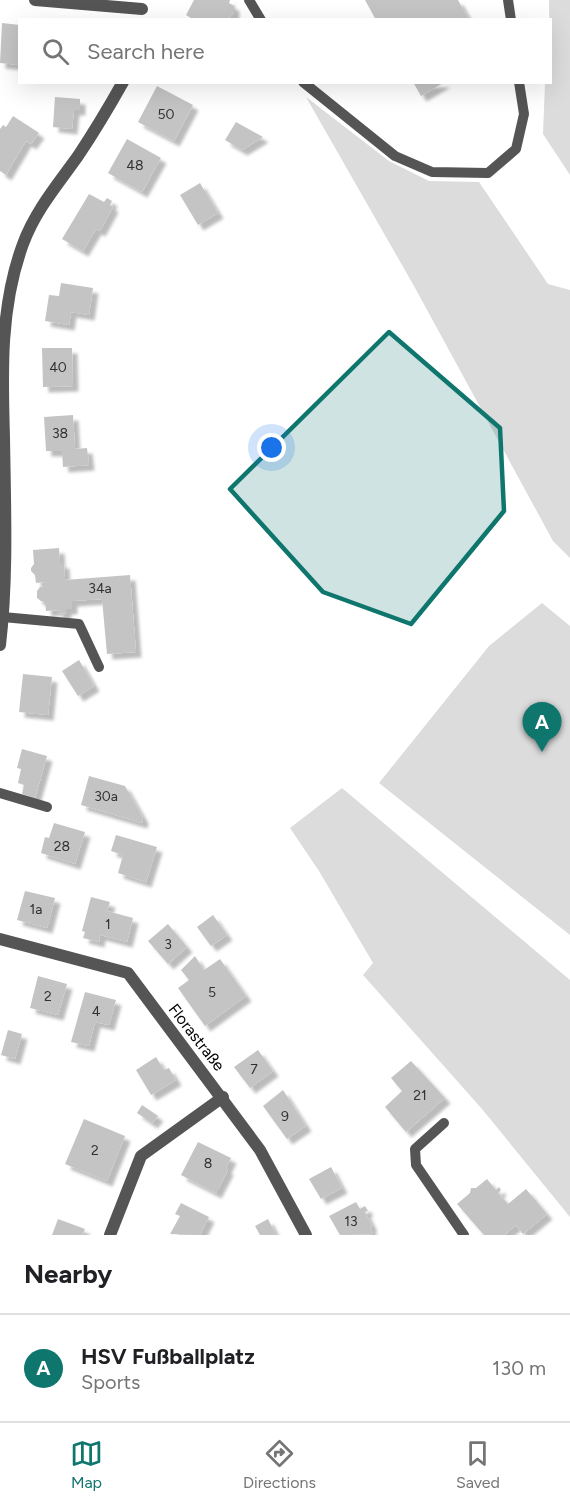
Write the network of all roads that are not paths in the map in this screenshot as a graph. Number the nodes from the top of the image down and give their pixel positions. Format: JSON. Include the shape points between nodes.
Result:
{"nodes":[{"id":1,"x":35,"y":0,"type":"edge"},
{"id":2,"x":249,"y":0,"type":"edge"},
{"id":3,"x":508,"y":0,"type":"edge"},
{"id":4,"x":142,"y":10,"type":"edge"},
{"id":5,"x":260,"y":18,"type":"edge"},
{"id":6,"x":511,"y":18,"type":"edge"},
{"id":7,"x":122,"y":84,"type":"edge"},
{"id":8,"x":305,"y":84,"type":"edge"},
{"id":9,"x":519,"y":84,"type":"edge"},
{"id":10,"x":1,"y":368,"type":"edge"},
{"id":11,"x":3,"y":617,"type":"junction"},
{"id":12,"x":0,"y":645,"type":"edge"},
{"id":13,"x":99,"y":667,"type":"dead end"},
{"id":14,"x":0,"y":793,"type":"edge"},
{"id":15,"x":47,"y":807,"type":"dead end"},
{"id":16,"x":0,"y":939,"type":"edge"},
{"id":17,"x":223,"y":1097,"type":"junction"},
{"id":18,"x":444,"y":1123,"type":"dead end"},
{"id":19,"x":110,"y":1235,"type":"edge"},
{"id":20,"x":306,"y":1235,"type":"edge"},
{"id":21,"x":464,"y":1235,"type":"edge"}],
"edges":[{"from":1,"to":4,"type":"street"},
{"from":2,"to":5,"type":"lane"},
{"from":3,"to":6,"type":"lane"},
{"from":7,"to":10,"type":"street","via":[[24,241],[8,297]]},
{"from":8,"to":9,"type":"lane","via":[[395,156],[432,172],[488,172],[516,149],[524,114]]},
{"from":10,"to":11,"type":"street"},
{"from":11,"to":12,"type":"street"},
{"from":11,"to":13,"type":"lane","via":[[79,624]]},
{"from":14,"to":15,"type":"lane"},
{"from":16,"to":17,"type":"street","name":"Florastraße","via":[[128,973]]},
{"from":17,"to":19,"type":"street","via":[[141,1156]]},
{"from":17,"to":20,"type":"street","name":"Florastraße","via":[[260,1150]]},
{"from":18,"to":21,"type":"lane","via":[[415,1149],[416,1165]]}]}
